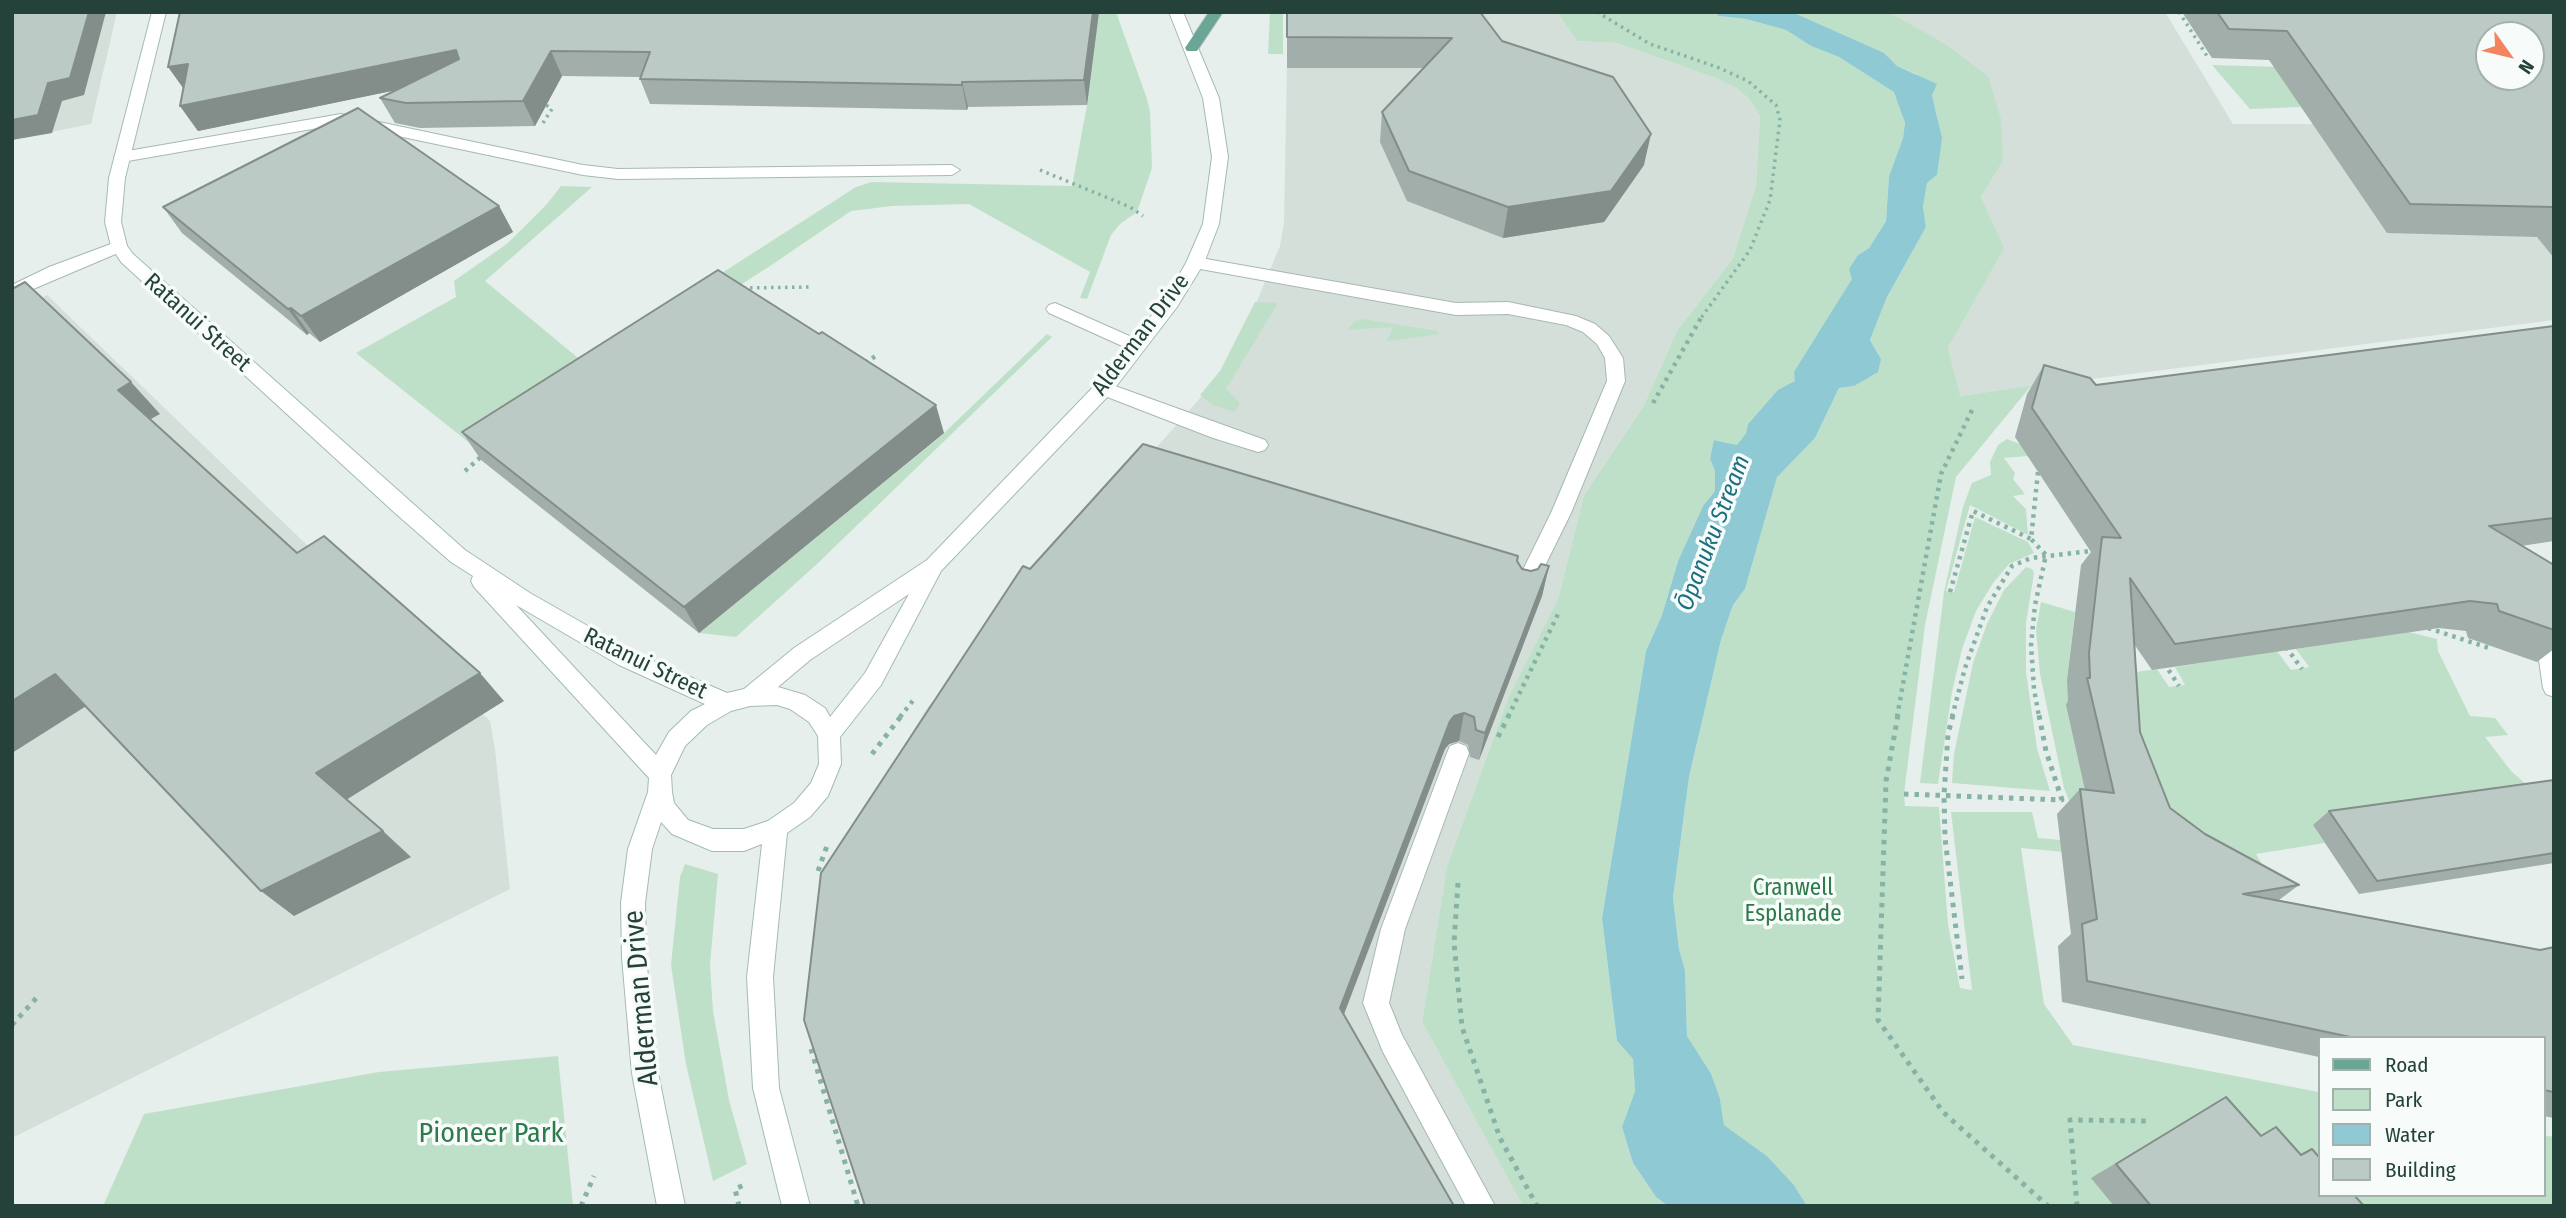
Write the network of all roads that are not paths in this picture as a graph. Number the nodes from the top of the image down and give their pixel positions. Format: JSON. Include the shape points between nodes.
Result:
{"nodes":[{"id":1,"x":159,"y":12,"type":"edge"},
{"id":2,"x":1175,"y":12,"type":"edge"},
{"id":3,"x":1216,"y":12,"type":"edge"},
{"id":4,"x":1192,"y":48,"type":"junction"},
{"id":5,"x":122,"y":157,"type":"junction"},
{"id":6,"x":952,"y":170,"type":"dead end"},
{"id":7,"x":119,"y":246,"type":"junction"},
{"id":8,"x":1195,"y":263,"type":"junction"},
{"id":9,"x":12,"y":292,"type":"edge"},
{"id":10,"x":1055,"y":309,"type":"dead end"},
{"id":11,"x":1137,"y":346,"type":"junction"},
{"id":12,"x":1104,"y":388,"type":"junction"},
{"id":13,"x":1258,"y":445,"type":"dead end"},
{"id":14,"x":458,"y":556,"type":"junction"},
{"id":15,"x":934,"y":566,"type":"junction"},
{"id":16,"x":1523,"y":590,"type":"edge"},
{"id":17,"x":2554,"y":644,"type":"edge"},
{"id":18,"x":2554,"y":688,"type":"edge"},
{"id":19,"x":750,"y":696,"type":"junction"},
{"id":20,"x":726,"y":704,"type":"junction"},
{"id":21,"x":829,"y":735,"type":"junction"},
{"id":22,"x":1458,"y":753,"type":"edge"},
{"id":23,"x":660,"y":783,"type":"junction"},
{"id":24,"x":776,"y":828,"type":"junction"},
{"id":25,"x":671,"y":1206,"type":"edge"},
{"id":26,"x":796,"y":1206,"type":"edge"},
{"id":27,"x":1481,"y":1206,"type":"edge"}],
"edges":[{"from":1,"to":5,"type":"main road"},
{"from":2,"to":4,"type":"main road","name":"Alderman Drive"},
{"from":3,"to":4,"type":"main road"},
{"from":4,"to":8,"type":"main road","name":"Alderman Drive","via":[[1211,98],[1220,157],[1211,224]]},
{"from":5,"to":6,"type":"main road","via":[[341,119],[618,174]]},
{"from":5,"to":7,"type":"main road","via":[[113,222]]},
{"from":7,"to":9,"type":"main road"},
{"from":7,"to":14,"type":"main road","name":"Ratanui Street","via":[[138,271]]},
{"from":8,"to":11,"type":"main road","name":"Alderman Drive"},
{"from":8,"to":16,"type":"main road","via":[[1456,309],[1508,308],[1570,320],[1603,340],[1614,358],[1616,381]]},
{"from":10,"to":11,"type":"main road"},
{"from":11,"to":12,"type":"main road","name":"Alderman Drive"},
{"from":12,"to":13,"type":"main road"},
{"from":12,"to":15,"type":"main road","name":"Alderman Drive"},
{"from":14,"to":20,"type":"main road","name":"Ratanui Street","via":[[523,600],[627,659]]},
{"from":14,"to":23,"type":"main road","name":"Ratanui Street"},
{"from":15,"to":19,"type":"main road","name":"Alderman Drive","via":[[802,654]]},
{"from":15,"to":21,"type":"main road","name":"Alderman Drive","via":[[873,679]]},
{"from":17,"to":18,"type":"main road","via":[[2549,653]]},
{"from":19,"to":20,"type":"main road"},
{"from":19,"to":21,"type":"main road","via":[[797,702],[817,715]]},
{"from":20,"to":23,"type":"main road","via":[[699,718],[677,739]]},
{"from":21,"to":24,"type":"main road","via":[[830,764],[820,789],[802,810]]},
{"from":22,"to":27,"type":"main road","via":[[1393,929],[1376,1003],[1392,1043]]},
{"from":23,"to":24,"type":"main road","via":[[664,808],[680,827],[712,840],[744,840]]},
{"from":23,"to":25,"type":"main road","name":"Alderman Drive","via":[[640,849],[633,917],[645,1073]]},
{"from":24,"to":26,"type":"main road","via":[[761,977],[766,1088]]}]}
